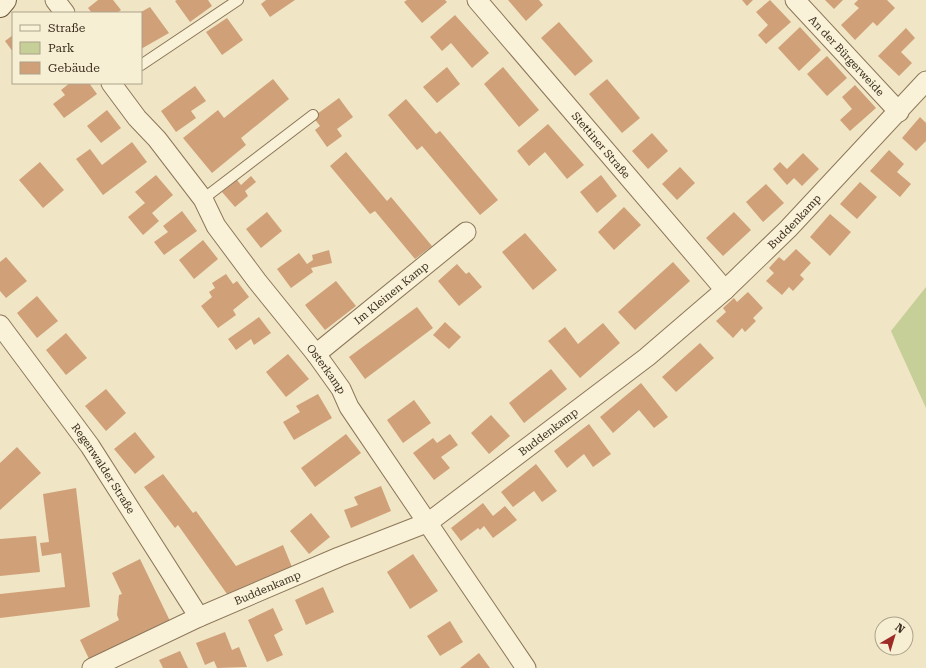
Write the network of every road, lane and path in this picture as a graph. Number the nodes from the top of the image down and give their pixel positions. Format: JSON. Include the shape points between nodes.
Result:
{"nodes":[{"id":1,"x":5,"y":0,"type":"edge"},
{"id":2,"x":56,"y":0,"type":"edge"},
{"id":3,"x":238,"y":0,"type":"edge"},
{"id":4,"x":477,"y":0,"type":"edge"},
{"id":5,"x":795,"y":0,"type":"edge"},
{"id":6,"x":0,"y":6,"type":"edge"},
{"id":7,"x":64,"y":12,"type":"edge"},
{"id":8,"x":142,"y":64,"type":"edge"},
{"id":9,"x":926,"y":81,"type":"edge"},
{"id":10,"x":113,"y":84,"type":"edge"},
{"id":11,"x":899,"y":112,"type":"junction"},
{"id":12,"x":313,"y":115,"type":"dead end"},
{"id":13,"x":203,"y":199,"type":"junction"},
{"id":14,"x":466,"y":232,"type":"dead end"},
{"id":15,"x":725,"y":290,"type":"junction"},
{"id":16,"x":0,"y":325,"type":"edge"},
{"id":17,"x":316,"y":354,"type":"junction"},
{"id":18,"x":429,"y":522,"type":"junction"},
{"id":19,"x":198,"y":617,"type":"junction"},
{"id":20,"x":92,"y":668,"type":"edge"},
{"id":21,"x":526,"y":668,"type":"edge"}],
"edges":[{"from":1,"to":6,"type":"street"},
{"from":2,"to":7,"type":"street"},
{"from":3,"to":8,"type":"lane"},
{"from":4,"to":15,"type":"street","name":"Stettiner Straße"},
{"from":5,"to":11,"type":"street","name":"An der Bürgerweide"},
{"from":9,"to":11,"type":"street","name":"Buddenkamp"},
{"from":10,"to":13,"type":"street","name":"Osterkamp"},
{"from":11,"to":15,"type":"street","name":"Buddenkamp"},
{"from":12,"to":13,"type":"lane"},
{"from":13,"to":17,"type":"street","name":"Osterkamp","via":[[216,226]]},
{"from":14,"to":17,"type":"street","name":"Im Kleinen Kamp"},
{"from":15,"to":18,"type":"street","name":"Buddenkamp","via":[[647,357]]},
{"from":16,"to":19,"type":"street","name":"Regenwalder Straße","via":[[90,446]]},
{"from":17,"to":18,"type":"street","name":"Osterkamp","via":[[341,389],[349,407]]},
{"from":18,"to":19,"type":"street","name":"Buddenkamp"},
{"from":18,"to":21,"type":"street","name":"Osterkamp"},
{"from":19,"to":20,"type":"street","name":"Buddenkamp"}]}
